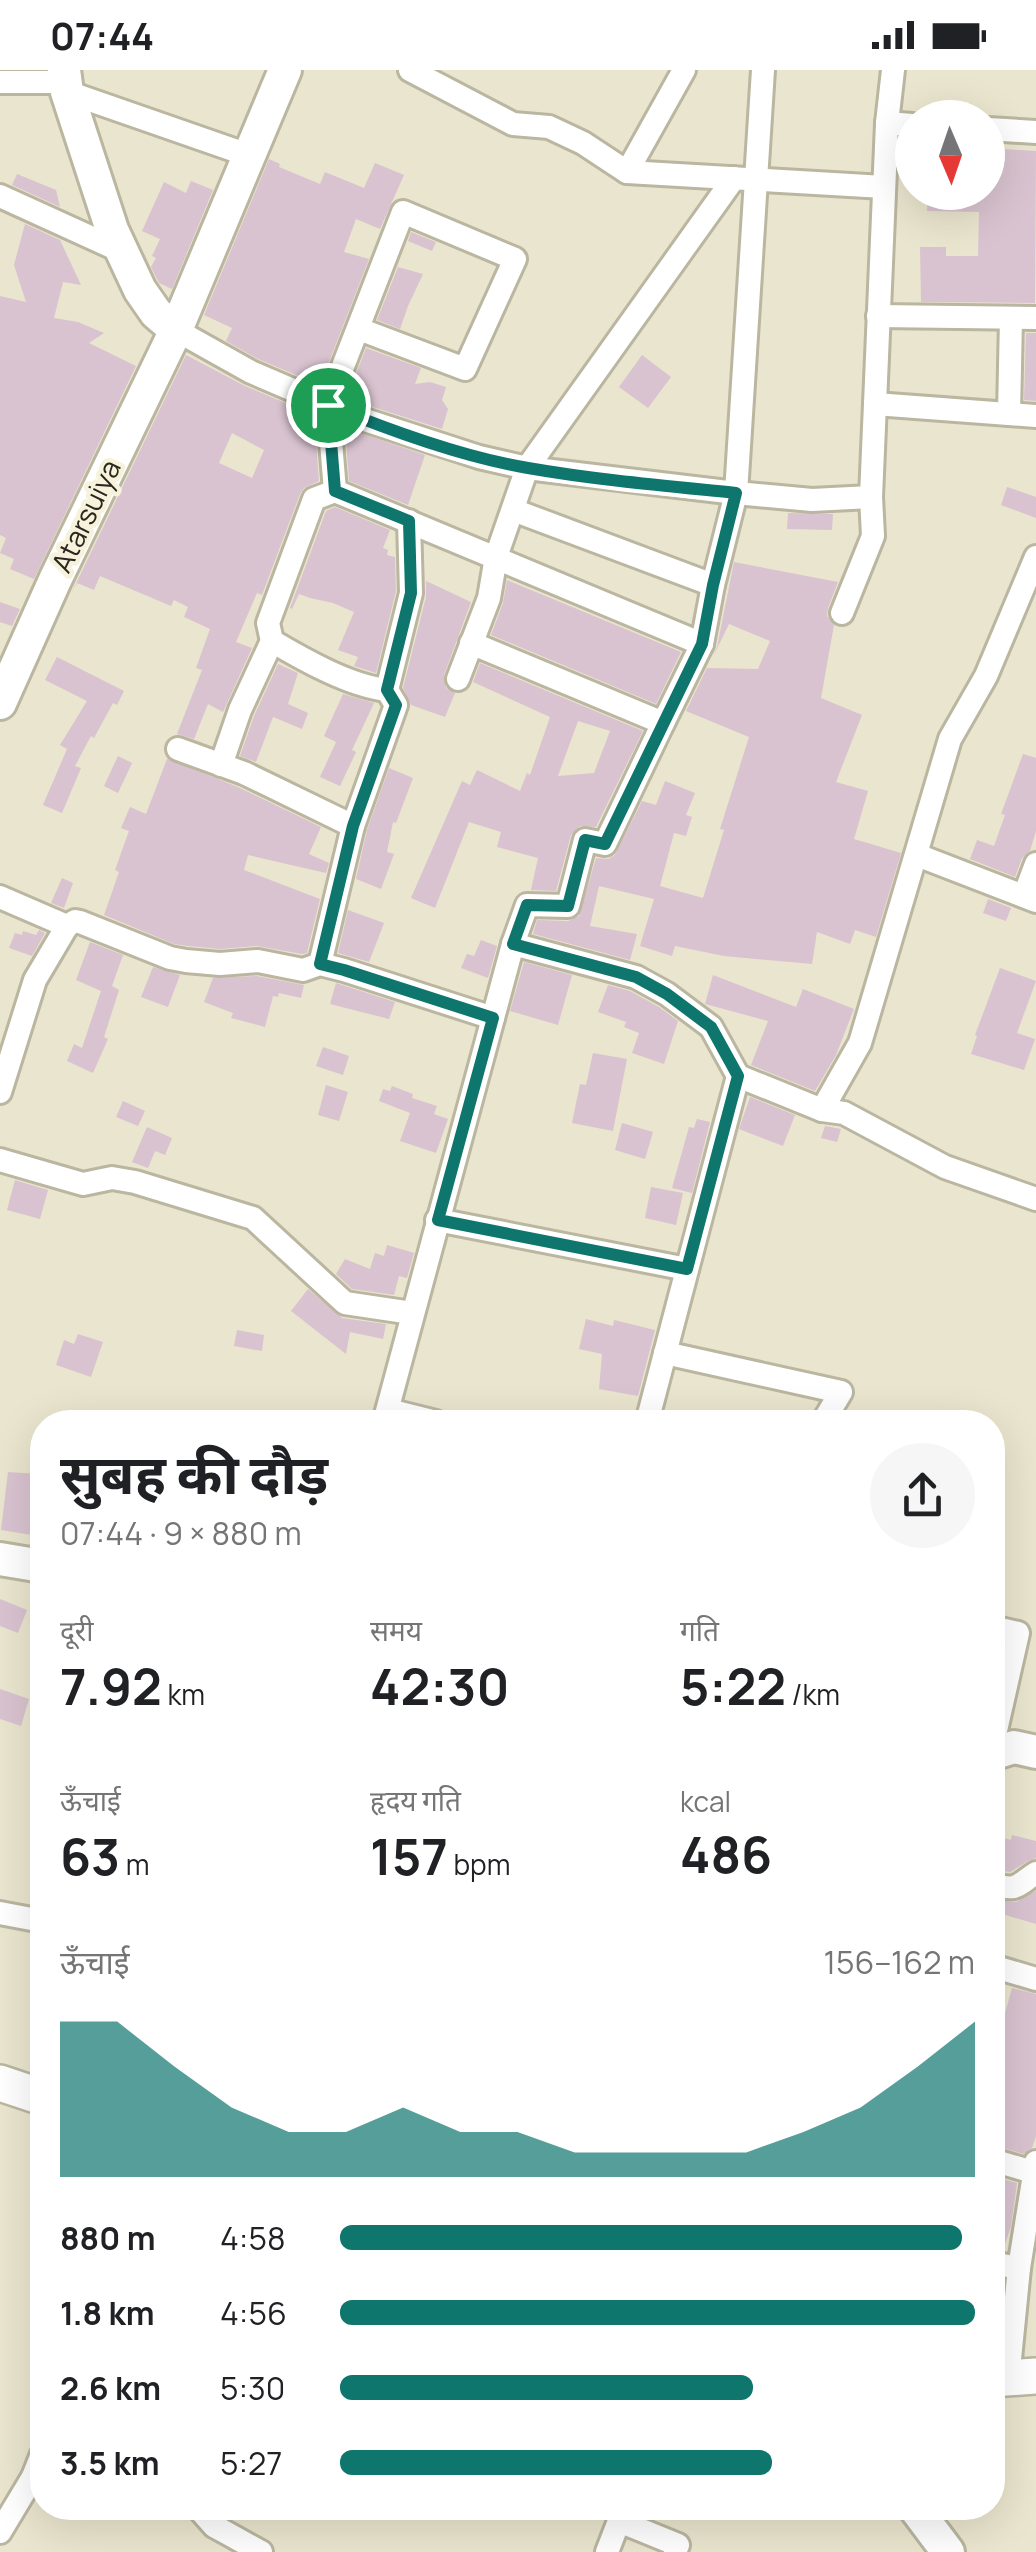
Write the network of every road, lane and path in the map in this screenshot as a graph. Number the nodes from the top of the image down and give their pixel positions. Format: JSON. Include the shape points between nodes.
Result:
{"nodes":[{"id":1,"x":285,"y":70,"type":"edge"},
{"id":2,"x":410,"y":70,"type":"edge"},
{"id":3,"x":684,"y":70,"type":"edge"},
{"id":4,"x":764,"y":70,"type":"edge"},
{"id":5,"x":893,"y":70,"type":"edge"},
{"id":6,"x":66,"y":81,"type":"edge"},
{"id":7,"x":0,"y":82,"type":"edge"},
{"id":8,"x":887,"y":123,"type":"junction"},
{"id":9,"x":895,"y":124,"type":"edge"},
{"id":10,"x":1005,"y":130,"type":"edge"},
{"id":11,"x":1036,"y":132,"type":"edge"},
{"id":12,"x":251,"y":156,"type":"junction"},
{"id":13,"x":626,"y":172,"type":"junction"},
{"id":14,"x":746,"y":179,"type":"junction"},
{"id":15,"x":884,"y":188,"type":"junction"},
{"id":16,"x":0,"y":196,"type":"edge"},
{"id":17,"x":123,"y":252,"type":"junction"},
{"id":18,"x":878,"y":316,"type":"junction"},
{"id":19,"x":1011,"y":318,"type":"junction"},
{"id":20,"x":1036,"y":318,"type":"edge"},
{"id":21,"x":360,"y":329,"type":"junction"},
{"id":22,"x":176,"y":330,"type":"junction"},
{"id":23,"x":875,"y":404,"type":"junction"},
{"id":24,"x":328,"y":405,"type":"junction"},
{"id":25,"x":1009,"y":414,"type":"junction"},
{"id":26,"x":1036,"y":416,"type":"edge"},
{"id":27,"x":527,"y":468,"type":"junction"},
{"id":28,"x":335,"y":491,"type":"junction"},
{"id":29,"x":736,"y":493,"type":"junction"},
{"id":30,"x":870,"y":496,"type":"junction"},
{"id":31,"x":514,"y":510,"type":"junction"},
{"id":32,"x":409,"y":521,"type":"junction"},
{"id":33,"x":496,"y":556,"type":"junction"},
{"id":34,"x":1036,"y":557,"type":"edge"},
{"id":35,"x":713,"y":585,"type":"junction"},
{"id":36,"x":842,"y":613,"type":"dead end"},
{"id":37,"x":272,"y":641,"type":"junction"},
{"id":38,"x":471,"y":644,"type":"junction"},
{"id":39,"x":702,"y":644,"type":"junction"},
{"id":40,"x":458,"y":679,"type":"dead end"},
{"id":41,"x":387,"y":690,"type":"junction"},
{"id":42,"x":0,"y":703,"type":"edge"},
{"id":43,"x":663,"y":722,"type":"junction"},
{"id":44,"x":178,"y":750,"type":"dead end"},
{"id":45,"x":222,"y":765,"type":"junction"},
{"id":46,"x":353,"y":826,"type":"junction"},
{"id":47,"x":917,"y":855,"type":"junction"},
{"id":48,"x":1036,"y":864,"type":"edge"},
{"id":49,"x":0,"y":897,"type":"edge"},
{"id":50,"x":1030,"y":899,"type":"edge"},
{"id":51,"x":67,"y":926,"type":"junction"},
{"id":52,"x":513,"y":944,"type":"junction"},
{"id":53,"x":320,"y":964,"type":"junction"},
{"id":54,"x":493,"y":1018,"type":"junction"},
{"id":55,"x":738,"y":1076,"type":"junction"},
{"id":56,"x":0,"y":1092,"type":"edge"},
{"id":57,"x":822,"y":1110,"type":"junction"},
{"id":58,"x":0,"y":1160,"type":"edge"},
{"id":59,"x":1036,"y":1200,"type":"edge"},
{"id":60,"x":438,"y":1220,"type":"junction"},
{"id":61,"x":687,"y":1269,"type":"junction"},
{"id":62,"x":412,"y":1313,"type":"junction"},
{"id":63,"x":665,"y":1353,"type":"junction"},
{"id":64,"x":388,"y":1410,"type":"edge"},
{"id":65,"x":650,"y":1410,"type":"edge"},
{"id":66,"x":830,"y":1410,"type":"edge"},
{"id":67,"x":0,"y":1560,"type":"edge"},
{"id":68,"x":30,"y":1564,"type":"edge"},
{"id":69,"x":1005,"y":1630,"type":"edge"},
{"id":70,"x":1005,"y":1692,"type":"edge"},
{"id":71,"x":1005,"y":1749,"type":"edge"},
{"id":72,"x":1036,"y":1752,"type":"edge"},
{"id":73,"x":1036,"y":1872,"type":"edge"},
{"id":74,"x":1005,"y":1888,"type":"edge"},
{"id":75,"x":0,"y":1913,"type":"edge"},
{"id":76,"x":30,"y":1919,"type":"edge"},
{"id":77,"x":1005,"y":1970,"type":"edge"},
{"id":78,"x":1036,"y":1978,"type":"edge"},
{"id":79,"x":0,"y":2083,"type":"edge"},
{"id":80,"x":30,"y":2093,"type":"edge"},
{"id":81,"x":1005,"y":2162,"type":"edge"},
{"id":82,"x":1034,"y":2167,"type":"edge"},
{"id":83,"x":1005,"y":2265,"type":"edge"},
{"id":84,"x":1019,"y":2268,"type":"junction"},
{"id":85,"x":1012,"y":2378,"type":"edge"},
{"id":86,"x":30,"y":2488,"type":"edge"},
{"id":87,"x":209,"y":2520,"type":"edge"},
{"id":88,"x":619,"y":2520,"type":"edge"},
{"id":89,"x":632,"y":2520,"type":"edge"},
{"id":90,"x":899,"y":2520,"type":"edge"},
{"id":91,"x":924,"y":2520,"type":"edge"},
{"id":92,"x":0,"y":2532,"type":"edge"},
{"id":93,"x":261,"y":2552,"type":"edge"},
{"id":94,"x":607,"y":2552,"type":"edge"},
{"id":95,"x":676,"y":2552,"type":"edge"},
{"id":96,"x":924,"y":2552,"type":"edge"},
{"id":97,"x":948,"y":2552,"type":"edge"}],
"edges":[{"from":1,"to":12,"type":"street","name":"Atarsuiya"},
{"from":2,"to":13,"type":"street","via":[[513,124],[549,127],[583,143]]},
{"from":3,"to":13,"type":"street"},
{"from":4,"to":14,"type":"street"},
{"from":5,"to":8,"type":"street"},
{"from":6,"to":7,"type":"street"},
{"from":6,"to":12,"type":"street"},
{"from":6,"to":17,"type":"street"},
{"from":8,"to":9,"type":"street"},
{"from":8,"to":15,"type":"street"},
{"from":10,"to":11,"type":"street"},
{"from":12,"to":22,"type":"street","name":"Atarsuiya"},
{"from":13,"to":14,"type":"street"},
{"from":14,"to":15,"type":"street"},
{"from":14,"to":27,"type":"street"},
{"from":14,"to":29,"type":"street"},
{"from":15,"to":18,"type":"street"},
{"from":16,"to":17,"type":"street"},
{"from":17,"to":22,"type":"street","via":[[148,302]]},
{"from":18,"to":19,"type":"street"},
{"from":18,"to":23,"type":"street"},
{"from":19,"to":20,"type":"street"},
{"from":19,"to":25,"type":"street"},
{"from":21,"to":21,"type":"street","via":[[403,212],[515,260],[465,370]]},
{"from":21,"to":24,"type":"street"},
{"from":22,"to":24,"type":"street"},
{"from":22,"to":42,"type":"street","name":"Atarsuiya"},
{"from":23,"to":25,"type":"street"},
{"from":23,"to":30,"type":"street"},
{"from":24,"to":27,"type":"street"},
{"from":24,"to":28,"type":"street"},
{"from":25,"to":26,"type":"street"},
{"from":27,"to":29,"type":"street"},
{"from":27,"to":31,"type":"street"},
{"from":28,"to":32,"type":"street"},
{"from":28,"to":37,"type":"street","via":[[314,500],[268,622]]},
{"from":29,"to":30,"type":"street","via":[[812,500]]},
{"from":29,"to":35,"type":"street"},
{"from":30,"to":36,"type":"street","via":[[873,536]]},
{"from":31,"to":33,"type":"street"},
{"from":31,"to":35,"type":"street"},
{"from":32,"to":33,"type":"street"},
{"from":32,"to":41,"type":"street","via":[[411,593]]},
{"from":33,"to":38,"type":"street"},
{"from":33,"to":39,"type":"street"},
{"from":34,"to":47,"type":"street","via":[[986,676],[950,740]]},
{"from":35,"to":39,"type":"street"},
{"from":37,"to":41,"type":"street","via":[[303,660]]},
{"from":37,"to":45,"type":"street"},
{"from":38,"to":40,"type":"street"},
{"from":38,"to":43,"type":"street"},
{"from":39,"to":43,"type":"street"},
{"from":41,"to":46,"type":"street","via":[[396,705]]},
{"from":43,"to":52,"type":"street","via":[[605,844],[585,840],[568,906],[527,905]]},
{"from":44,"to":45,"type":"street"},
{"from":45,"to":46,"type":"street"},
{"from":46,"to":53,"type":"street"},
{"from":47,"to":50,"type":"street"},
{"from":47,"to":57,"type":"street","via":[[860,1043]]},
{"from":48,"to":50,"type":"street"},
{"from":49,"to":51,"type":"street"},
{"from":51,"to":53,"type":"street","via":[[80,922],[186,962],[258,961],[304,970]]},
{"from":51,"to":56,"type":"street","via":[[34,980]]},
{"from":52,"to":54,"type":"street"},
{"from":52,"to":55,"type":"street","via":[[636,977],[667,994],[711,1027]]},
{"from":53,"to":54,"type":"street"},
{"from":54,"to":60,"type":"street"},
{"from":55,"to":57,"type":"street"},
{"from":55,"to":61,"type":"street"},
{"from":57,"to":59,"type":"street","via":[[844,1114],[944,1167]]},
{"from":58,"to":62,"type":"street","via":[[83,1184],[136,1182],[252,1218],[345,1303]]},
{"from":60,"to":61,"type":"street"},
{"from":60,"to":62,"type":"street"},
{"from":61,"to":63,"type":"street"},
{"from":62,"to":64,"type":"street"},
{"from":63,"to":65,"type":"street"},
{"from":63,"to":66,"type":"street","via":[[841,1392]]},
{"from":67,"to":68,"type":"street"},
{"from":69,"to":70,"type":"street","via":[[1018,1634]]},
{"from":71,"to":72,"type":"street"},
{"from":73,"to":74,"type":"street","via":[[1023,1886]]},
{"from":75,"to":76,"type":"street"},
{"from":77,"to":78,"type":"street"},
{"from":79,"to":80,"type":"main road"},
{"from":81,"to":82,"type":"street"},
{"from":82,"to":84,"type":"street"},
{"from":83,"to":84,"type":"street"},
{"from":84,"to":85,"type":"street"},
{"from":86,"to":92,"type":"street"},
{"from":87,"to":93,"type":"street"},
{"from":88,"to":94,"type":"street"},
{"from":89,"to":95,"type":"street","via":[[678,2545]]},
{"from":90,"to":96,"type":"street"},
{"from":91,"to":97,"type":"street"}]}
